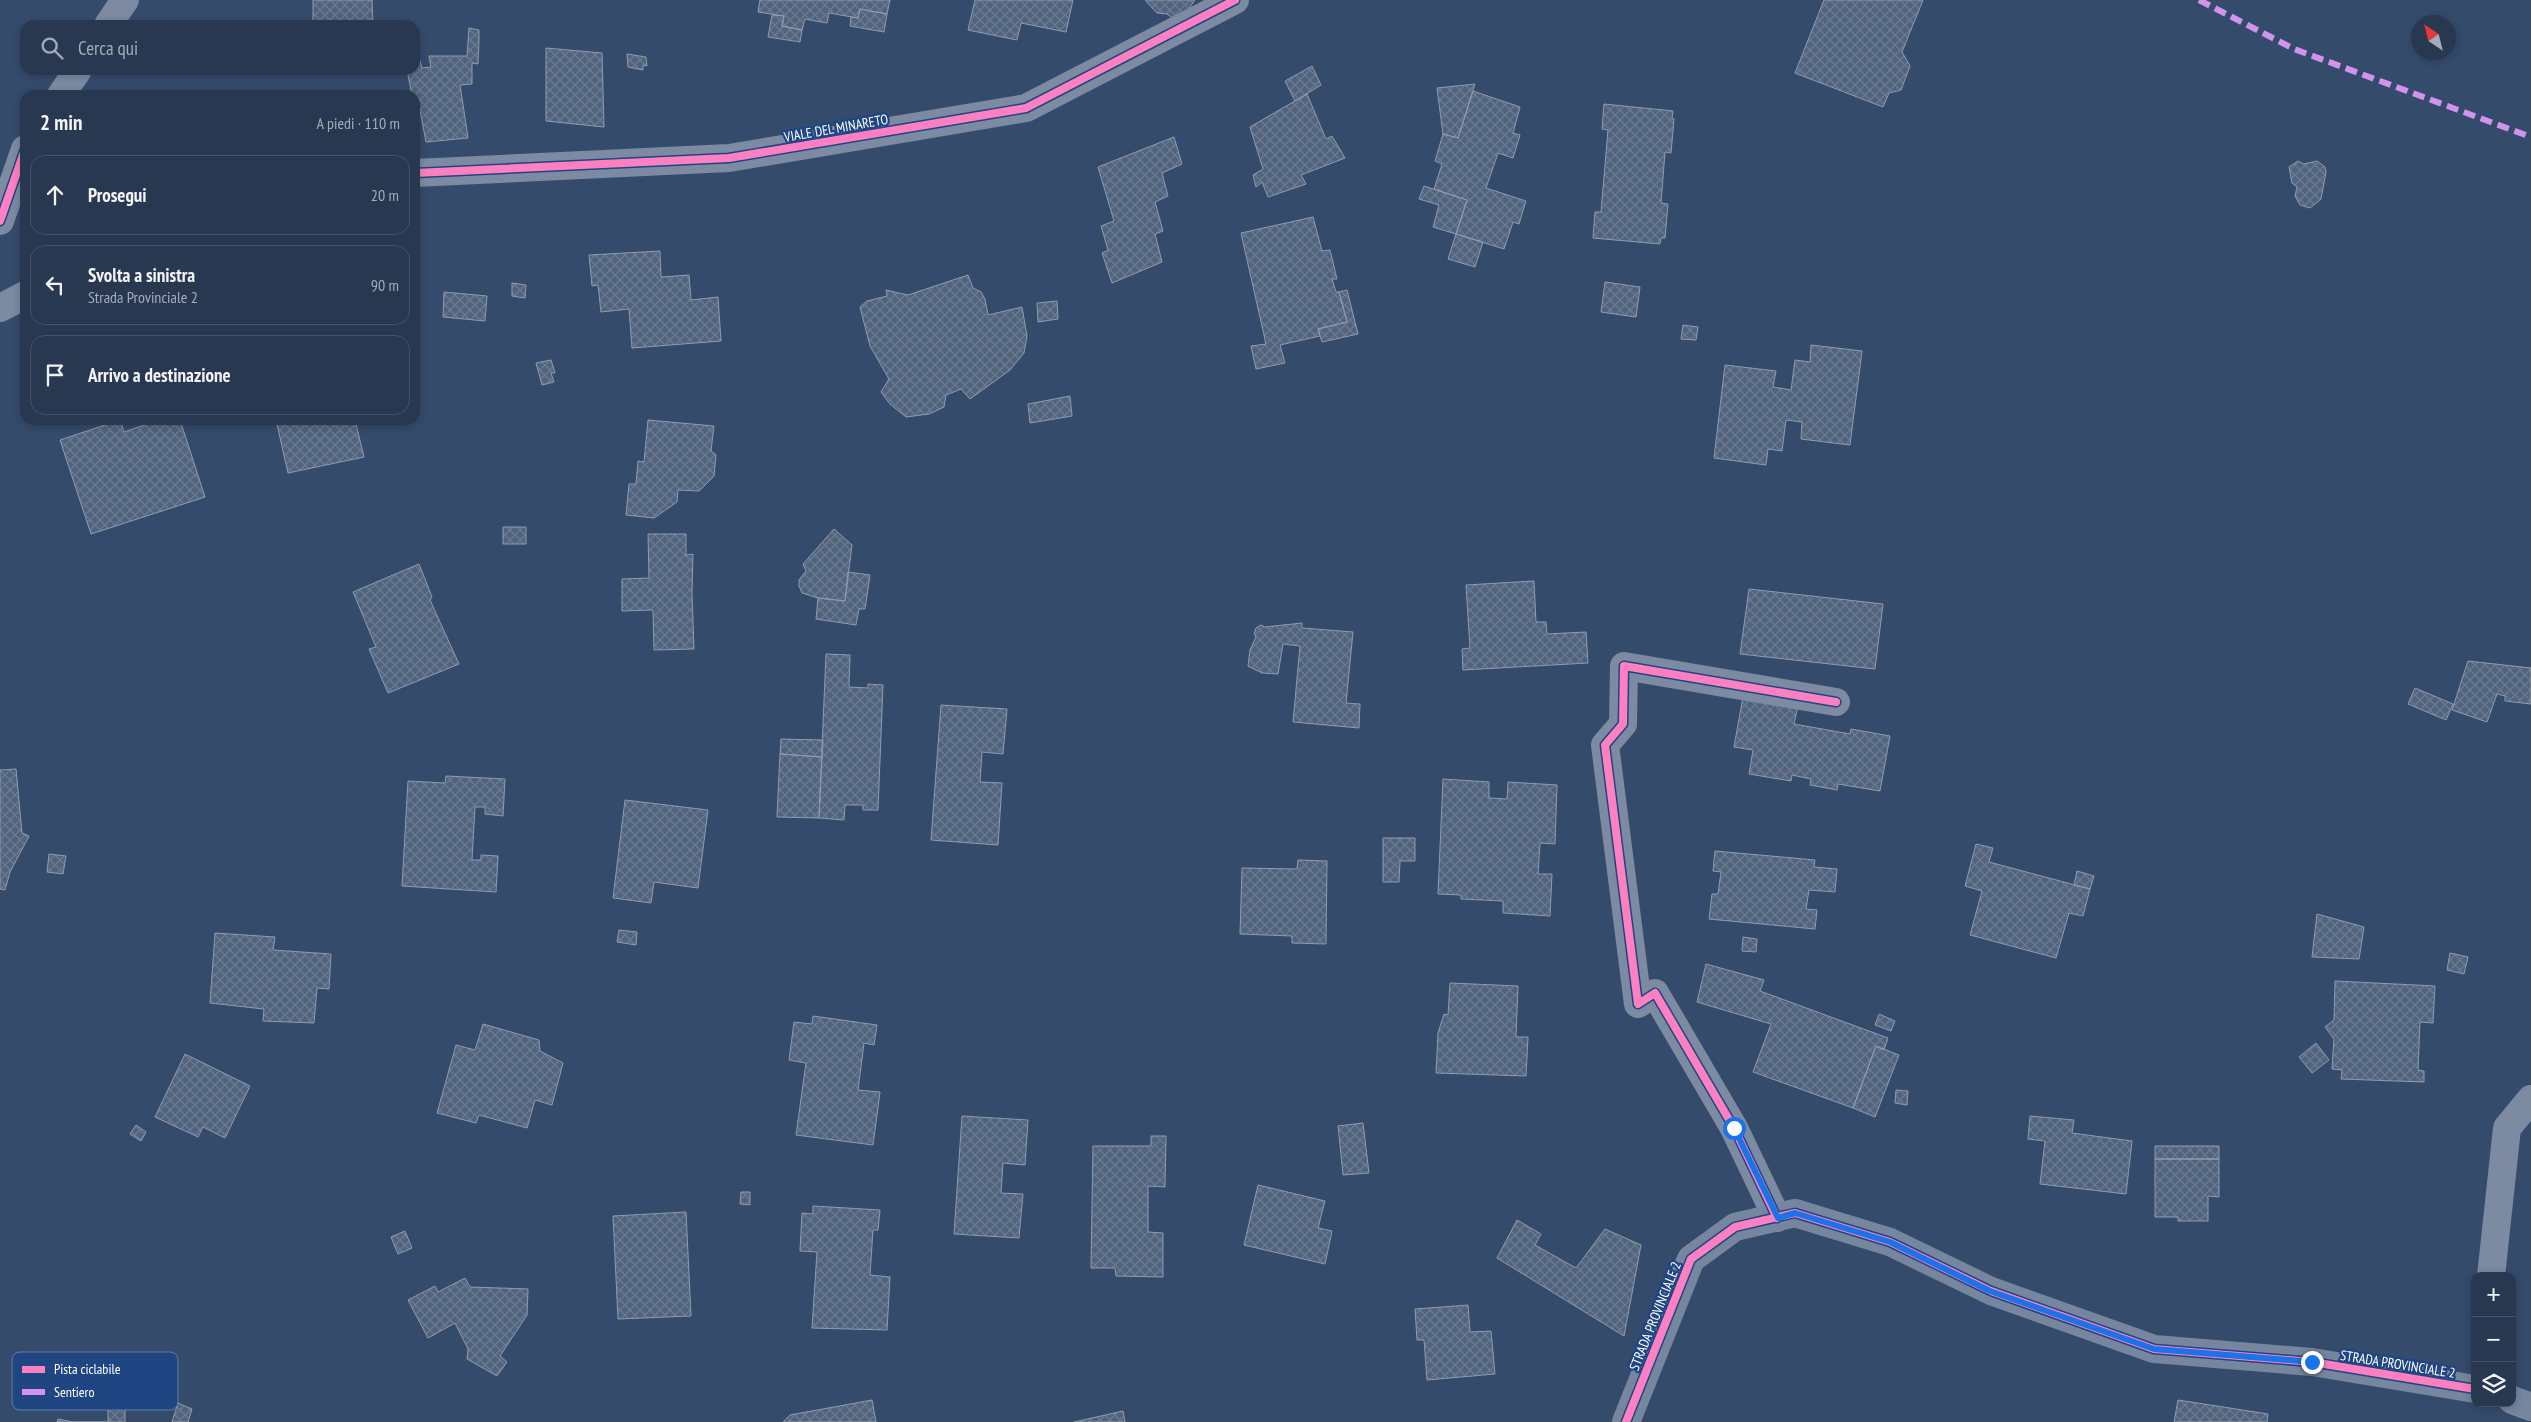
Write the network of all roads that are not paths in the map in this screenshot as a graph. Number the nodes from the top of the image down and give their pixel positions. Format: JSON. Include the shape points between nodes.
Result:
{"nodes":[{"id":1,"x":124,"y":0,"type":"edge"},
{"id":2,"x":1235,"y":0,"type":"edge"},
{"id":3,"x":111,"y":20,"type":"edge"},
{"id":4,"x":75,"y":75,"type":"edge"},
{"id":5,"x":64,"y":90,"type":"edge"},
{"id":6,"x":20,"y":164,"type":"edge"},
{"id":7,"x":420,"y":172,"type":"edge"},
{"id":8,"x":0,"y":221,"type":"edge"},
{"id":9,"x":20,"y":298,"type":"edge"},
{"id":10,"x":0,"y":308,"type":"edge"},
{"id":11,"x":1836,"y":702,"type":"dead end"},
{"id":12,"x":2531,"y":1099,"type":"edge"},
{"id":13,"x":1778,"y":1218,"type":"junction"},
{"id":14,"x":2491,"y":1272,"type":"edge"},
{"id":15,"x":2471,"y":1388,"type":"edge"},
{"id":16,"x":2516,"y":1401,"type":"edge"},
{"id":17,"x":2531,"y":1406,"type":"edge"},
{"id":18,"x":1626,"y":1422,"type":"edge"}],
"edges":[{"from":1,"to":3,"type":"street"},
{"from":2,"to":7,"type":"street","name":"VIALE DEL MINARETO","via":[[1026,108],[729,158]]},
{"from":4,"to":5,"type":"street"},
{"from":6,"to":8,"type":"street"},
{"from":9,"to":10,"type":"street"},
{"from":11,"to":13,"type":"street","via":[[1624,666],[1623,724],[1605,745],[1638,1004],[1655,993],[1734,1128]]},
{"from":12,"to":14,"type":"street","via":[[2507,1128]]},
{"from":13,"to":15,"type":"street","name":"STRADA PROVINCIALE 2","via":[[1795,1213],[1890,1242],[1990,1291],[2154,1349],[2312,1362]]},
{"from":13,"to":18,"type":"street","name":"STRADA PROVINCIALE 2","via":[[1735,1227],[1691,1259]]},
{"from":16,"to":17,"type":"street"}]}
